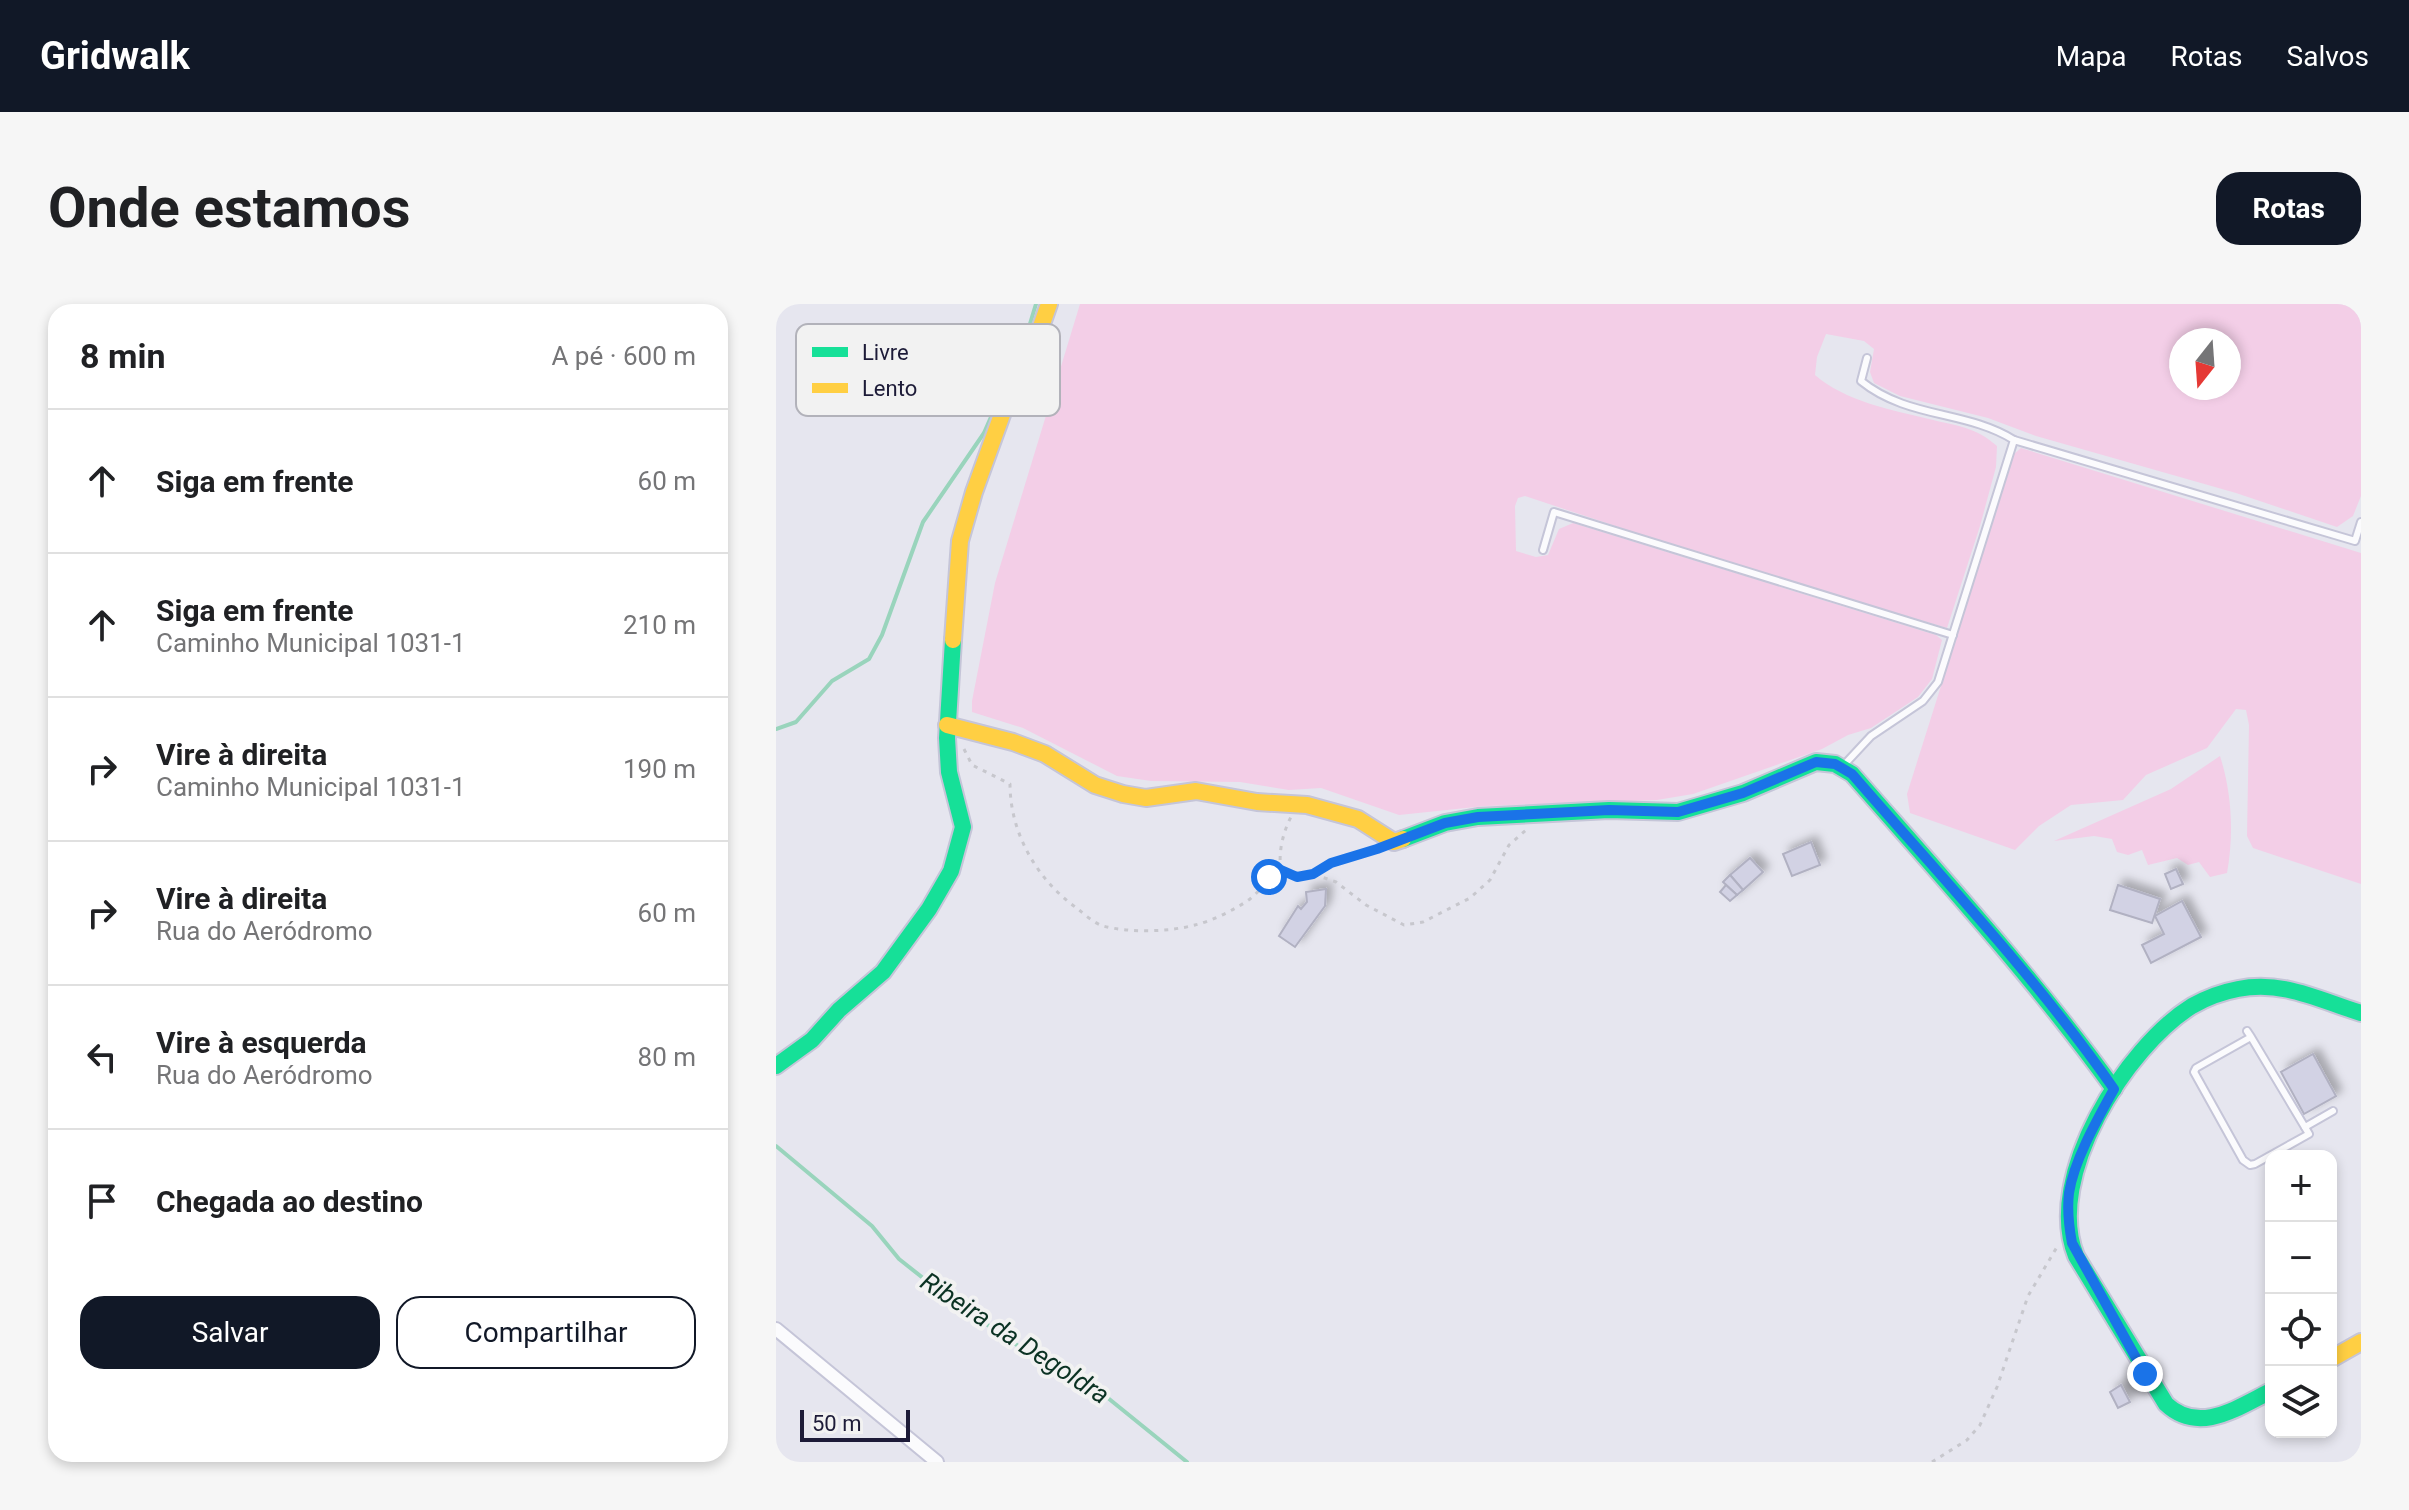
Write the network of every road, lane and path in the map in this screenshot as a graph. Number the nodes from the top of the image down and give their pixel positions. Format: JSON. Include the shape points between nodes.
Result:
{"nodes":[{"id":1,"x":1049,"y":304,"type":"edge"},
{"id":2,"x":1042,"y":324,"type":"edge"},
{"id":3,"x":1867,"y":358,"type":"dead end"},
{"id":4,"x":1002,"y":416,"type":"edge"},
{"id":5,"x":2014,"y":440,"type":"junction"},
{"id":6,"x":2361,"y":522,"type":"edge"},
{"id":7,"x":1543,"y":550,"type":"dead end"},
{"id":8,"x":1953,"y":635,"type":"junction"},
{"id":9,"x":947,"y":728,"type":"junction"},
{"id":10,"x":1841,"y":768,"type":"junction"},
{"id":11,"x":1307,"y":805,"type":"junction"},
{"id":12,"x":1548,"y":813,"type":"junction"},
{"id":13,"x":1394,"y":842,"type":"junction"},
{"id":14,"x":1281,"y":870,"type":"junction"},
{"id":15,"x":1313,"y":874,"type":"junction"},
{"id":16,"x":2361,"y":1013,"type":"edge"},
{"id":17,"x":776,"y":1066,"type":"edge"},
{"id":18,"x":2114,"y":1089,"type":"junction"},
{"id":19,"x":2333,"y":1111,"type":"dead end"},
{"id":20,"x":2305,"y":1127,"type":"junction"},
{"id":21,"x":2058,"y":1245,"type":"dead end"},
{"id":22,"x":776,"y":1329,"type":"edge"},
{"id":23,"x":2361,"y":1342,"type":"edge"},
{"id":24,"x":2337,"y":1356,"type":"edge"},
{"id":25,"x":2265,"y":1394,"type":"edge"},
{"id":26,"x":937,"y":1462,"type":"edge"},
{"id":27,"x":1932,"y":1462,"type":"edge"}],
"edges":[{"from":1,"to":2,"type":"street"},
{"from":3,"to":5,"type":"lane","via":[[1861,381],[1874,392],[1914,410],[1994,428]]},
{"from":4,"to":9,"type":"street","via":[[964,521]]},
{"from":5,"to":6,"type":"lane","via":[[2355,541]]},
{"from":5,"to":8,"type":"lane"},
{"from":7,"to":8,"type":"lane","via":[[1554,512]]},
{"from":8,"to":10,"type":"lane","via":[[1938,682],[1923,701],[1871,736]]},
{"from":9,"to":11,"type":"street","via":[[1045,754],[1095,785],[1123,794],[1146,798],[1196,791]]},
{"from":9,"to":14,"type":"path","via":[[972,765],[1010,784],[1019,831],[1034,865],[1061,897],[1100,925],[1196,925],[1250,898]]},
{"from":9,"to":17,"type":"street","via":[[949,772],[963,827],[951,871],[883,972],[812,1040]]},
{"from":10,"to":12,"type":"street","via":[[1816,762],[1743,793],[1678,812]]},
{"from":10,"to":18,"type":"street","via":[[1852,774],[2052,1003]]},
{"from":11,"to":13,"type":"street","via":[[1358,819]]},
{"from":11,"to":14,"type":"path","via":[[1285,828]]},
{"from":12,"to":13,"type":"street","via":[[1445,823]]},
{"from":12,"to":15,"type":"path","via":[[1509,845],[1480,889],[1423,922],[1404,925],[1336,882]]},
{"from":13,"to":15,"type":"path"},
{"from":14,"to":15,"type":"path","via":[[1297,877]]},
{"from":16,"to":18,"type":"street","via":[[2270,985],[2224,993],[2192,1006],[2157,1034]]},
{"from":18,"to":25,"type":"street","via":[[2069,1191],[2072,1243],[2145,1374],[2182,1417],[2219,1415]]},
{"from":19,"to":20,"type":"lane"},
{"from":20,"to":20,"type":"lane","via":[[2249,1034],[2196,1068],[2250,1165],[2309,1134]]},
{"from":21,"to":27,"type":"path","via":[[2028,1296],[1980,1425]]},
{"from":22,"to":26,"type":"street"},
{"from":23,"to":24,"type":"street"}]}
